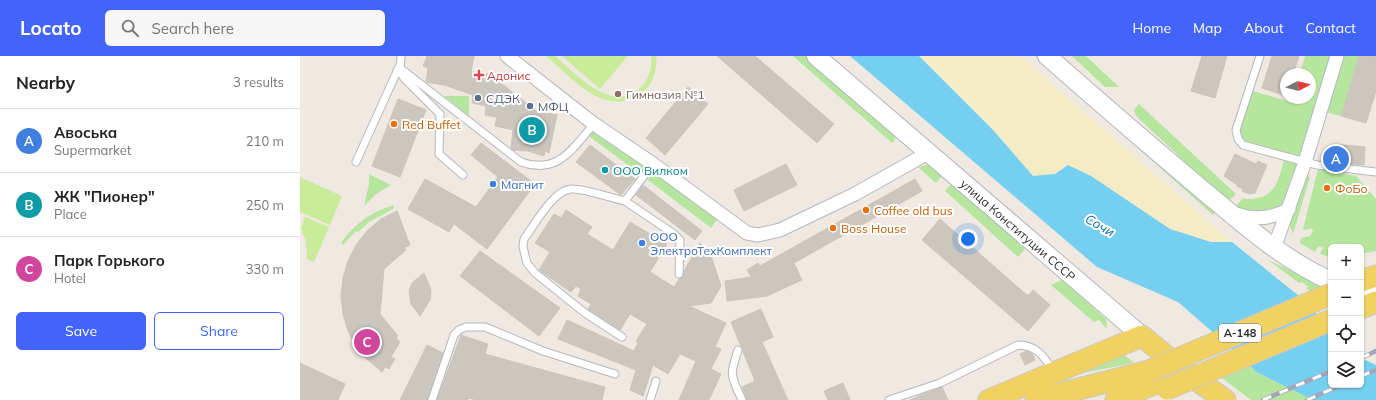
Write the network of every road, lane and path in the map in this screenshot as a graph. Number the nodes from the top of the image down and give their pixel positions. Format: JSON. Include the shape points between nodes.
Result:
{"nodes":[{"id":1,"x":401,"y":56,"type":"edge"},
{"id":2,"x":508,"y":56,"type":"edge"},
{"id":3,"x":816,"y":56,"type":"edge"},
{"id":4,"x":1047,"y":56,"type":"edge"},
{"id":5,"x":1260,"y":56,"type":"edge"},
{"id":6,"x":1338,"y":56,"type":"edge"},
{"id":7,"x":400,"y":66,"type":"junction"},
{"id":8,"x":594,"y":124,"type":"junction"},
{"id":9,"x":928,"y":153,"type":"junction"},
{"id":10,"x":356,"y":162,"type":"dead end"},
{"id":11,"x":1305,"y":162,"type":"junction"},
{"id":12,"x":653,"y":164,"type":"junction"},
{"id":13,"x":1376,"y":172,"type":"edge"},
{"id":14,"x":463,"y":175,"type":"dead end"},
{"id":15,"x":625,"y":201,"type":"junction"},
{"id":16,"x":1289,"y":209,"type":"junction"},
{"id":17,"x":1230,"y":214,"type":"junction"},
{"id":18,"x":1274,"y":248,"type":"junction"},
{"id":19,"x":679,"y":274,"type":"dead end"},
{"id":20,"x":1376,"y":276,"type":"edge"},
{"id":21,"x":1329,"y":280,"type":"edge"},
{"id":22,"x":1364,"y":280,"type":"edge"},
{"id":23,"x":1364,"y":290,"type":"edge"},
{"id":24,"x":1376,"y":290,"type":"edge"},
{"id":25,"x":1328,"y":295,"type":"edge"},
{"id":26,"x":1376,"y":302,"type":"edge"},
{"id":27,"x":1364,"y":307,"type":"edge"},
{"id":28,"x":1328,"y":321,"type":"edge"},
{"id":29,"x":1142,"y":336,"type":"junction"},
{"id":30,"x":622,"y":337,"type":"dead end"},
{"id":31,"x":738,"y":350,"type":"dead end"},
{"id":32,"x":1149,"y":371,"type":"junction"},
{"id":33,"x":1184,"y":371,"type":"junction"},
{"id":34,"x":1054,"y":373,"type":"junction"},
{"id":35,"x":615,"y":374,"type":"dead end"},
{"id":36,"x":656,"y":381,"type":"dead end"},
{"id":37,"x":1167,"y":389,"type":"junction"},
{"id":38,"x":432,"y":400,"type":"edge"},
{"id":39,"x":650,"y":400,"type":"edge"},
{"id":40,"x":742,"y":400,"type":"edge"},
{"id":41,"x":889,"y":400,"type":"edge"},
{"id":42,"x":988,"y":400,"type":"edge"},
{"id":43,"x":1036,"y":400,"type":"edge"},
{"id":44,"x":1084,"y":400,"type":"edge"},
{"id":45,"x":1116,"y":400,"type":"edge"},
{"id":46,"x":1141,"y":400,"type":"edge"},
{"id":47,"x":1145,"y":400,"type":"edge"},
{"id":48,"x":1225,"y":400,"type":"edge"}],
"edges":[{"from":1,"to":7,"type":"lane"},
{"from":2,"to":8,"type":"street"},
{"from":3,"to":9,"type":"main road","name":"улица Конституции СССР"},
{"from":4,"to":17,"type":"main road"},
{"from":5,"to":11,"type":"lane","via":[[1237,125],[1238,139],[1243,145],[1251,148]]},
{"from":6,"to":11,"type":"street"},
{"from":7,"to":8,"type":"lane","via":[[520,162],[532,166],[544,166],[566,157]]},
{"from":7,"to":10,"type":"lane"},
{"from":7,"to":14,"type":"lane","via":[[404,78],[440,114],[439,154]]},
{"from":8,"to":12,"type":"street"},
{"from":9,"to":12,"type":"street","via":[[855,194],[780,230],[758,235],[747,233]]},
{"from":9,"to":29,"type":"main road","name":"улица Конституции СССР"},
{"from":11,"to":13,"type":"lane"},
{"from":11,"to":16,"type":"street"},
{"from":12,"to":15,"type":"lane"},
{"from":15,"to":19,"type":"lane","via":[[680,240]]},
{"from":15,"to":30,"type":"lane","via":[[578,190],[563,191],[555,196],[528,233],[523,247],[527,263],[534,273],[584,313]]},
{"from":16,"to":17,"type":"street","via":[[1266,216]]},
{"from":16,"to":18,"type":"street"},
{"from":17,"to":18,"type":"main road"},
{"from":18,"to":21,"type":"main road"},
{"from":20,"to":22,"type":"main road"},
{"from":23,"to":24,"type":"main road"},
{"from":25,"to":32,"type":"main road","number":"А-148","bridge":true},
{"from":26,"to":27,"type":"main road"},
{"from":28,"to":37,"type":"main road","number":"А-148","bridge":true},
{"from":29,"to":33,"type":"main road","name":"улица Конституции СССР"},
{"from":29,"to":34,"type":"main road"},
{"from":31,"to":40,"type":"lane","via":[[731,376]]},
{"from":32,"to":43,"type":"main road","number":"А-148"},
{"from":32,"to":44,"type":"main road","number":"А-148"},
{"from":33,"to":45,"type":"main road"},
{"from":33,"to":48,"type":"main road","name":"улица Конституции СССР"},
{"from":34,"to":41,"type":"lane","via":[[1046,359],[1033,348],[1018,345],[940,383]]},
{"from":34,"to":42,"type":"main road"},
{"from":35,"to":38,"type":"lane","via":[[544,351],[485,327],[466,327],[454,335]]},
{"from":36,"to":39,"type":"lane"},
{"from":37,"to":46,"type":"main road","number":"А-148"},
{"from":37,"to":47,"type":"main road","number":"А-148"}]}
